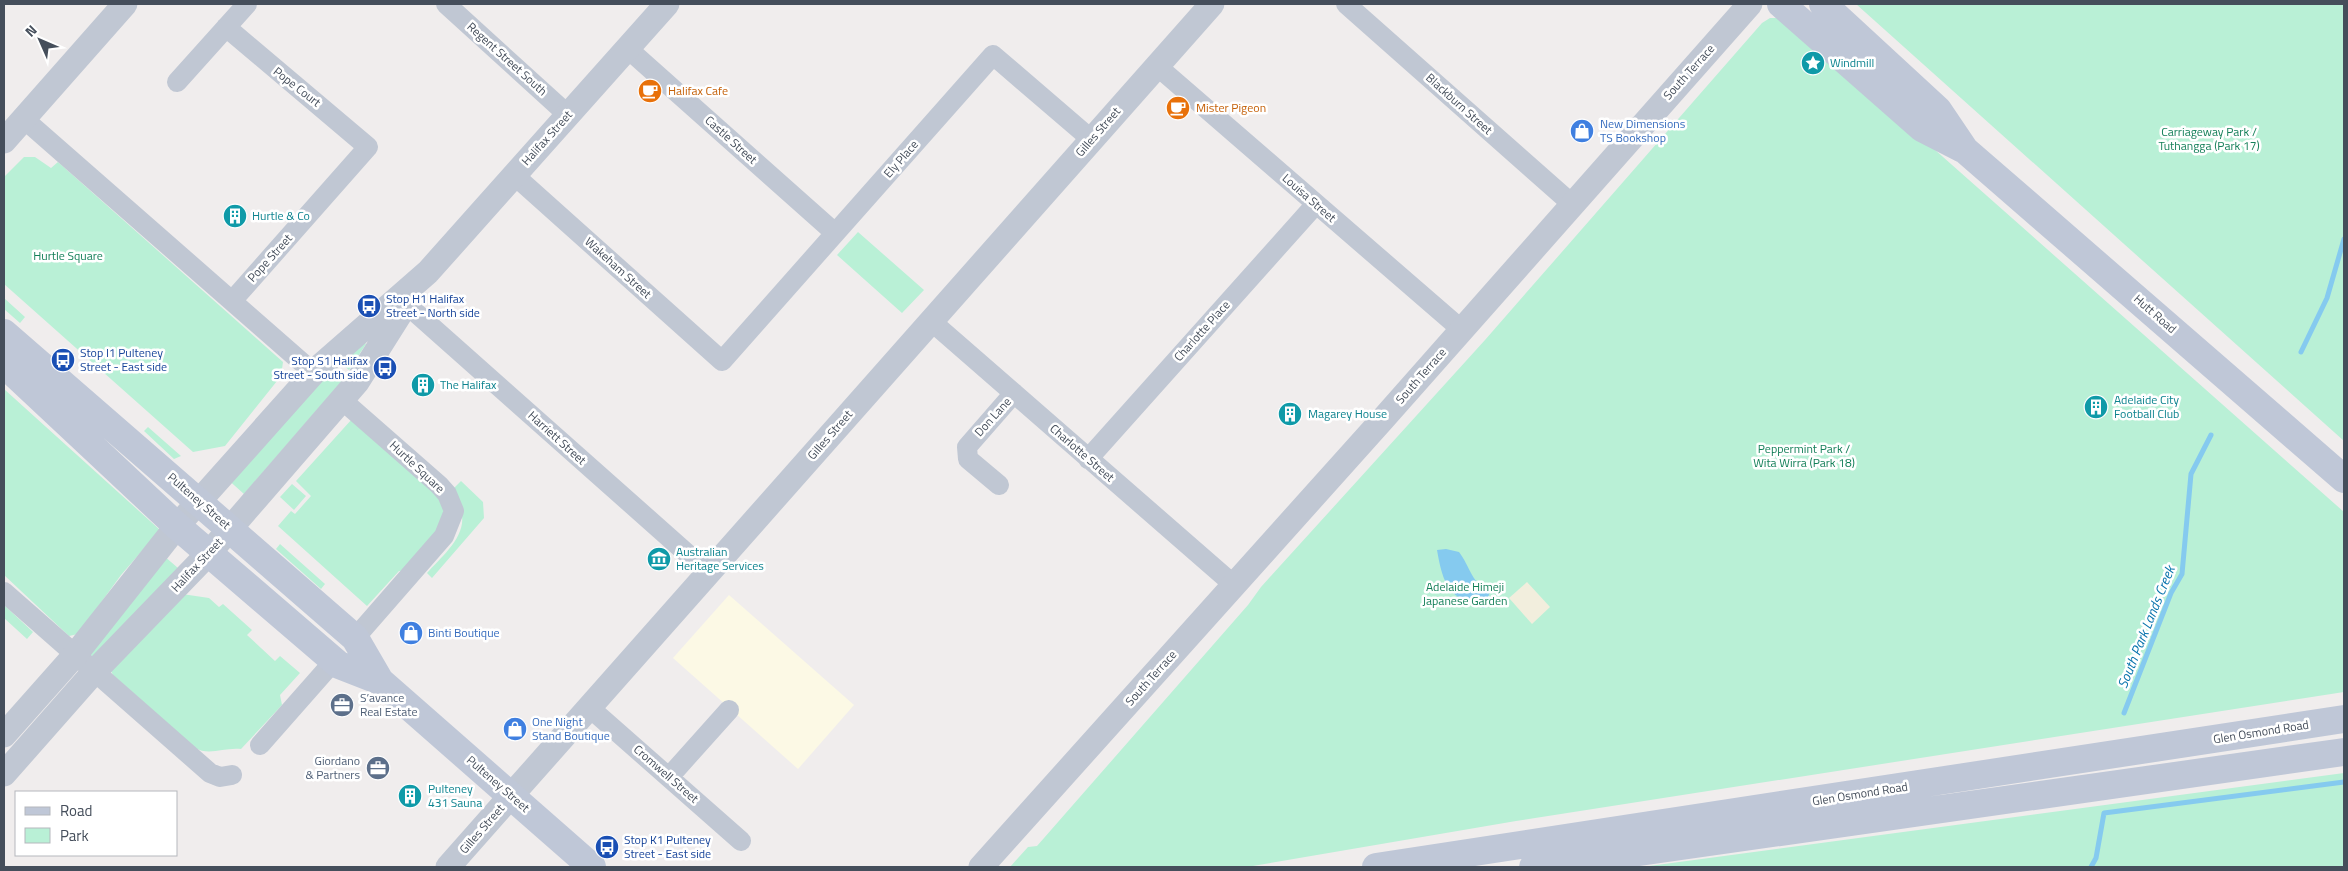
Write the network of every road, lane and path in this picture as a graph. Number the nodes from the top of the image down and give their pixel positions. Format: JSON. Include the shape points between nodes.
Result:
{"nodes":[{"id":1,"x":125,"y":4,"type":"edge"},
{"id":2,"x":247,"y":4,"type":"edge"},
{"id":3,"x":446,"y":4,"type":"edge"},
{"id":4,"x":667,"y":4,"type":"edge"},
{"id":5,"x":1212,"y":4,"type":"edge"},
{"id":6,"x":1346,"y":4,"type":"edge"},
{"id":7,"x":1750,"y":4,"type":"edge"},
{"id":8,"x":1781,"y":4,"type":"edge"},
{"id":9,"x":1823,"y":4,"type":"edge"},
{"id":10,"x":226,"y":27,"type":"junction"},
{"id":11,"x":627,"y":48,"type":"junction"},
{"id":12,"x":1157,"y":66,"type":"junction"},
{"id":13,"x":178,"y":82,"type":"dead end"},
{"id":14,"x":568,"y":115,"type":"junction"},
{"id":15,"x":24,"y":119,"type":"junction"},
{"id":16,"x":1092,"y":140,"type":"junction"},
{"id":17,"x":4,"y":141,"type":"edge"},
{"id":18,"x":368,"y":147,"type":"joint"},
{"id":19,"x":1965,"y":150,"type":"junction"},
{"id":20,"x":514,"y":175,"type":"junction"},
{"id":21,"x":1316,"y":204,"type":"junction"},
{"id":22,"x":1572,"y":204,"type":"junction"},
{"id":23,"x":835,"y":233,"type":"junction"},
{"id":24,"x":428,"y":272,"type":"junction"},
{"id":25,"x":232,"y":301,"type":"junction"},
{"id":26,"x":406,"y":304,"type":"junction"},
{"id":27,"x":931,"y":321,"type":"junction"},
{"id":28,"x":1462,"y":330,"type":"junction"},
{"id":29,"x":4,"y":333,"type":"edge"},
{"id":30,"x":722,"y":360,"type":"joint"},
{"id":31,"x":4,"y":364,"type":"edge"},
{"id":32,"x":314,"y":373,"type":"junction"},
{"id":33,"x":1014,"y":393,"type":"junction"},
{"id":34,"x":342,"y":400,"type":"junction"},
{"id":35,"x":1088,"y":458,"type":"junction"},
{"id":36,"x":2344,"y":479,"type":"edge"},
{"id":37,"x":999,"y":485,"type":"dead end"},
{"id":38,"x":199,"y":501,"type":"junction"},
{"id":39,"x":177,"y":526,"type":"junction"},
{"id":40,"x":230,"y":528,"type":"junction"},
{"id":41,"x":209,"y":553,"type":"junction"},
{"id":42,"x":709,"y":573,"type":"junction"},
{"id":43,"x":1234,"y":585,"type":"junction"},
{"id":44,"x":4,"y":592,"type":"edge"},
{"id":45,"x":355,"y":638,"type":"junction"},
{"id":46,"x":75,"y":655,"type":"junction"},
{"id":47,"x":334,"y":660,"type":"junction"},
{"id":48,"x":94,"y":672,"type":"junction"},
{"id":49,"x":380,"y":681,"type":"junction"},
{"id":50,"x":590,"y":708,"type":"junction"},
{"id":51,"x":729,"y":710,"type":"dead end"},
{"id":52,"x":2344,"y":719,"type":"edge"},
{"id":53,"x":4,"y":735,"type":"edge"},
{"id":54,"x":260,"y":744,"type":"dead end"},
{"id":55,"x":2344,"y":752,"type":"edge"},
{"id":56,"x":4,"y":774,"type":"edge"},
{"id":57,"x":1992,"y":774,"type":"junction"},
{"id":58,"x":232,"y":776,"type":"dead end"},
{"id":59,"x":669,"y":777,"type":"junction"},
{"id":60,"x":512,"y":795,"type":"junction"},
{"id":61,"x":1995,"y":800,"type":"junction"},
{"id":62,"x":1009,"y":835,"type":"junction"},
{"id":63,"x":741,"y":841,"type":"dead end"},
{"id":64,"x":448,"y":867,"type":"edge"},
{"id":65,"x":592,"y":867,"type":"edge"},
{"id":66,"x":981,"y":867,"type":"edge"},
{"id":67,"x":996,"y":867,"type":"edge"},
{"id":68,"x":1376,"y":867,"type":"edge"},
{"id":69,"x":1532,"y":867,"type":"edge"}],
"edges":[{"from":1,"to":15,"type":"street"},
{"from":2,"to":10,"type":"street"},
{"from":3,"to":14,"type":"street","name":"Regent Street South"},
{"from":4,"to":11,"type":"street","name":"Halifax Street"},
{"from":5,"to":12,"type":"street","name":"Gilles Street"},
{"from":6,"to":22,"type":"street","name":"Blackburn Street"},
{"from":7,"to":22,"type":"street","name":"South Terrace"},
{"from":8,"to":19,"type":"main road","name":"Hutt Road","via":[[1922,128]]},
{"from":9,"to":19,"type":"main road","name":"Hutt Road","via":[[1938,110]]},
{"from":10,"to":13,"type":"street"},
{"from":10,"to":18,"type":"street","name":"Pope Court"},
{"from":11,"to":14,"type":"street","name":"Halifax Street"},
{"from":11,"to":23,"type":"street","name":"Castle Street"},
{"from":12,"to":16,"type":"street","name":"Gilles Street"},
{"from":12,"to":21,"type":"street","name":"Louisa Street"},
{"from":14,"to":20,"type":"street","name":"Halifax Street"},
{"from":15,"to":17,"type":"street"},
{"from":15,"to":25,"type":"street"},
{"from":16,"to":23,"type":"street","name":"Ely Place","via":[[993,54]]},
{"from":16,"to":27,"type":"street","name":"Gilles Street"},
{"from":18,"to":25,"type":"street","name":"Pope Street"},
{"from":19,"to":36,"type":"main road","name":"Hutt Road"},
{"from":20,"to":24,"type":"street","name":"Halifax Street"},
{"from":20,"to":30,"type":"street","name":"Wakeham Street"},
{"from":21,"to":28,"type":"street","name":"Louisa Street"},
{"from":21,"to":35,"type":"street","name":"Charlotte Place"},
{"from":22,"to":28,"type":"street","name":"South Terrace"},
{"from":23,"to":30,"type":"street","name":"Ely Place"},
{"from":24,"to":26,"type":"street","name":"Halifax Street"},
{"from":24,"to":32,"type":"street","name":"Halifax Street"},
{"from":25,"to":32,"type":"street"},
{"from":26,"to":34,"type":"street","name":"Halifax Street"},
{"from":26,"to":42,"type":"street","name":"Harriett Street"},
{"from":27,"to":33,"type":"street","name":"Charlotte Street"},
{"from":27,"to":42,"type":"street","name":"Gilles Street"},
{"from":28,"to":43,"type":"street","name":"South Terrace"},
{"from":29,"to":38,"type":"main road","name":"Pulteney Street"},
{"from":31,"to":39,"type":"main road","name":"Pulteney Street"},
{"from":32,"to":38,"type":"street","name":"Halifax Street"},
{"from":33,"to":35,"type":"street","name":"Charlotte Street"},
{"from":33,"to":37,"type":"street","name":"Don Lane","via":[[967,447],[968,459]]},
{"from":34,"to":40,"type":"street","name":"Halifax Street"},
{"from":34,"to":45,"type":"street","name":"Hurtle Square","via":[[439,485],[447,494],[454,512],[444,536]]},
{"from":35,"to":43,"type":"street","name":"Charlotte Street"},
{"from":38,"to":39,"type":"street","name":"Halifax Street"},
{"from":38,"to":40,"type":"main road","name":"Pulteney Street"},
{"from":39,"to":41,"type":"main road","name":"Pulteney Street"},
{"from":39,"to":46,"type":"street","name":"Halifax Street"},
{"from":40,"to":41,"type":"street","name":"Halifax Street"},
{"from":40,"to":45,"type":"main road","name":"Pulteney Street"},
{"from":41,"to":47,"type":"main road","name":"Pulteney Street"},
{"from":41,"to":48,"type":"street","name":"Halifax Street"},
{"from":42,"to":50,"type":"street","name":"Gilles Street"},
{"from":43,"to":62,"type":"street","name":"South Terrace"},
{"from":44,"to":46,"type":"street"},
{"from":45,"to":49,"type":"main road","name":"Pulteney Street"},
{"from":46,"to":48,"type":"street"},
{"from":46,"to":53,"type":"street","name":"Halifax Street"},
{"from":47,"to":49,"type":"main road","name":"Pulteney Street"},
{"from":47,"to":54,"type":"street"},
{"from":48,"to":56,"type":"street","name":"Halifax Street"},
{"from":48,"to":58,"type":"street","via":[[210,773],[220,778]]},
{"from":49,"to":60,"type":"main road","name":"Pulteney Street"},
{"from":50,"to":59,"type":"street","name":"Cromwell Street"},
{"from":50,"to":60,"type":"street","name":"Gilles Street"},
{"from":51,"to":59,"type":"street"},
{"from":52,"to":57,"type":"main road","name":"Glen Osmond Road"},
{"from":55,"to":61,"type":"main road","name":"Glen Osmond Road"},
{"from":57,"to":61,"type":"main road"},
{"from":57,"to":68,"type":"main road","name":"Glen Osmond Road"},
{"from":59,"to":63,"type":"street","name":"Cromwell Street"},
{"from":60,"to":64,"type":"street","name":"Gilles Street"},
{"from":60,"to":65,"type":"main road","name":"Pulteney Street"},
{"from":61,"to":69,"type":"main road","name":"Glen Osmond Road"},
{"from":62,"to":66,"type":"street","name":"South Terrace"},
{"from":62,"to":67,"type":"street","name":"South Terrace"}]}
